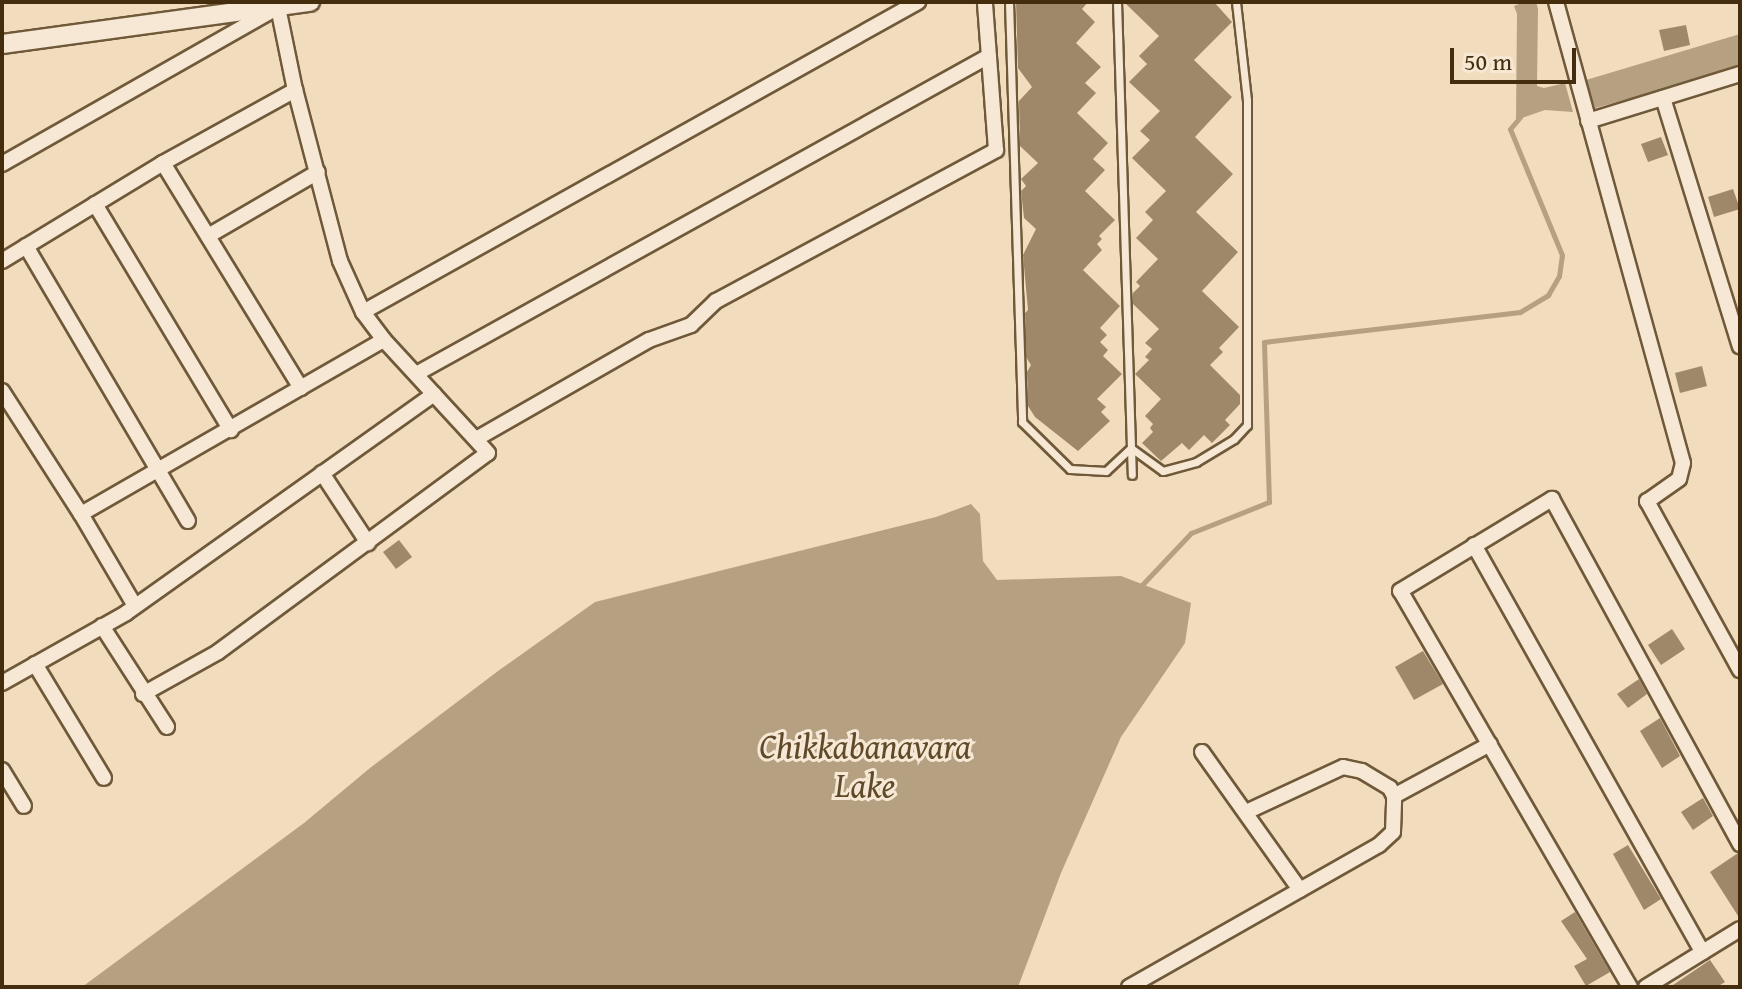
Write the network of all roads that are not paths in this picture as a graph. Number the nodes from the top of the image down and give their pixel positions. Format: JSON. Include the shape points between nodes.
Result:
{"nodes":[{"id":1,"x":310,"y":2,"type":"edge"},
{"id":2,"x":918,"y":2,"type":"edge"},
{"id":3,"x":985,"y":2,"type":"edge"},
{"id":4,"x":1009,"y":2,"type":"edge"},
{"id":5,"x":1117,"y":2,"type":"edge"},
{"id":6,"x":1236,"y":2,"type":"edge"},
{"id":7,"x":1556,"y":2,"type":"edge"},
{"id":8,"x":278,"y":4,"type":"edge"},
{"id":9,"x":2,"y":44,"type":"edge"},
{"id":10,"x":989,"y":56,"type":"junction"},
{"id":11,"x":1740,"y":74,"type":"edge"},
{"id":12,"x":295,"y":90,"type":"junction"},
{"id":13,"x":1663,"y":98,"type":"junction"},
{"id":14,"x":1588,"y":121,"type":"junction"},
{"id":15,"x":163,"y":163,"type":"junction"},
{"id":16,"x":2,"y":164,"type":"edge"},
{"id":17,"x":318,"y":172,"type":"junction"},
{"id":18,"x":95,"y":204,"type":"junction"},
{"id":19,"x":208,"y":236,"type":"junction"},
{"id":20,"x":26,"y":246,"type":"junction"},
{"id":21,"x":2,"y":261,"type":"edge"},
{"id":22,"x":363,"y":312,"type":"junction"},
{"id":23,"x":384,"y":340,"type":"junction"},
{"id":24,"x":1740,"y":346,"type":"edge"},
{"id":25,"x":416,"y":374,"type":"junction"},
{"id":26,"x":301,"y":388,"type":"junction"},
{"id":27,"x":2,"y":391,"type":"edge"},
{"id":28,"x":434,"y":394,"type":"junction"},
{"id":29,"x":231,"y":430,"type":"junction"},
{"id":30,"x":476,"y":439,"type":"junction"},
{"id":31,"x":1131,"y":448,"type":"junction"},
{"id":32,"x":156,"y":469,"type":"junction"},
{"id":33,"x":322,"y":473,"type":"junction"},
{"id":34,"x":1132,"y":475,"type":"dead end"},
{"id":35,"x":81,"y":514,"type":"junction"},
{"id":36,"x":188,"y":521,"type":"dead end"},
{"id":37,"x":368,"y":543,"type":"junction"},
{"id":38,"x":1474,"y":545,"type":"junction"},
{"id":39,"x":135,"y":606,"type":"junction"},
{"id":40,"x":102,"y":626,"type":"junction"},
{"id":41,"x":35,"y":664,"type":"junction"},
{"id":42,"x":1740,"y":670,"type":"edge"},
{"id":43,"x":2,"y":683,"type":"edge"},
{"id":44,"x":143,"y":694,"type":"junction"},
{"id":45,"x":167,"y":727,"type":"dead end"},
{"id":46,"x":1490,"y":744,"type":"junction"},
{"id":47,"x":1202,"y":752,"type":"dead end"},
{"id":48,"x":2,"y":770,"type":"edge"},
{"id":49,"x":104,"y":778,"type":"dead end"},
{"id":50,"x":1394,"y":796,"type":"junction"},
{"id":51,"x":24,"y":806,"type":"dead end"},
{"id":52,"x":1246,"y":812,"type":"junction"},
{"id":53,"x":1740,"y":844,"type":"edge"},
{"id":54,"x":1300,"y":890,"type":"junction"},
{"id":55,"x":1740,"y":929,"type":"edge"},
{"id":56,"x":1702,"y":952,"type":"junction"},
{"id":57,"x":1150,"y":973,"type":"junction"},
{"id":58,"x":1129,"y":987,"type":"edge"},
{"id":59,"x":1158,"y":987,"type":"edge"},
{"id":60,"x":1630,"y":987,"type":"edge"},
{"id":61,"x":1646,"y":987,"type":"edge"}],
"edges":[{"from":1,"to":8,"type":"main road"},
{"from":2,"to":22,"type":"street"},
{"from":3,"to":10,"type":"street"},
{"from":4,"to":31,"type":"lane","via":[[1022,422],[1070,469],[1106,471]]},
{"from":5,"to":31,"type":"lane"},
{"from":6,"to":31,"type":"lane","via":[[1247,100],[1247,425],[1196,462],[1163,471]]},
{"from":7,"to":14,"type":"street"},
{"from":8,"to":9,"type":"main road"},
{"from":8,"to":12,"type":"street"},
{"from":8,"to":16,"type":"street"},
{"from":10,"to":25,"type":"street"},
{"from":10,"to":30,"type":"street","via":[[996,150],[716,301],[691,325],[649,340]]},
{"from":11,"to":13,"type":"street"},
{"from":12,"to":15,"type":"street"},
{"from":12,"to":17,"type":"street"},
{"from":13,"to":14,"type":"street"},
{"from":13,"to":24,"type":"street"},
{"from":14,"to":42,"type":"street","via":[[1683,463],[1679,479],[1647,501]]},
{"from":15,"to":18,"type":"street"},
{"from":15,"to":19,"type":"street"},
{"from":17,"to":19,"type":"street"},
{"from":17,"to":22,"type":"street","via":[[340,261]]},
{"from":18,"to":20,"type":"street"},
{"from":18,"to":29,"type":"street"},
{"from":19,"to":26,"type":"street"},
{"from":20,"to":21,"type":"street"},
{"from":20,"to":32,"type":"street"},
{"from":22,"to":23,"type":"street"},
{"from":23,"to":25,"type":"street"},
{"from":23,"to":26,"type":"street"},
{"from":25,"to":28,"type":"street"},
{"from":26,"to":29,"type":"street"},
{"from":27,"to":35,"type":"street"},
{"from":28,"to":30,"type":"street"},
{"from":28,"to":33,"type":"street"},
{"from":29,"to":32,"type":"street"},
{"from":30,"to":37,"type":"street","via":[[488,453]]},
{"from":31,"to":34,"type":"lane"},
{"from":32,"to":35,"type":"street"},
{"from":32,"to":36,"type":"street"},
{"from":33,"to":37,"type":"street"},
{"from":33,"to":39,"type":"street"},
{"from":35,"to":39,"type":"street"},
{"from":37,"to":44,"type":"street","via":[[218,652]]},
{"from":38,"to":46,"type":"street","via":[[1400,591]]},
{"from":38,"to":53,"type":"street","via":[[1552,499]]},
{"from":38,"to":56,"type":"street"},
{"from":39,"to":40,"type":"street"},
{"from":40,"to":41,"type":"street"},
{"from":40,"to":44,"type":"street"},
{"from":41,"to":43,"type":"street"},
{"from":41,"to":49,"type":"street"},
{"from":44,"to":45,"type":"street"},
{"from":46,"to":50,"type":"street"},
{"from":46,"to":60,"type":"street"},
{"from":47,"to":52,"type":"street"},
{"from":48,"to":51,"type":"street"},
{"from":50,"to":52,"type":"street","via":[[1362,771],[1343,767]]},
{"from":50,"to":54,"type":"street","via":[[1393,832]]},
{"from":52,"to":54,"type":"street"},
{"from":54,"to":57,"type":"street"},
{"from":55,"to":56,"type":"street"},
{"from":56,"to":61,"type":"street"},
{"from":57,"to":58,"type":"street"},
{"from":57,"to":59,"type":"street"}]}
